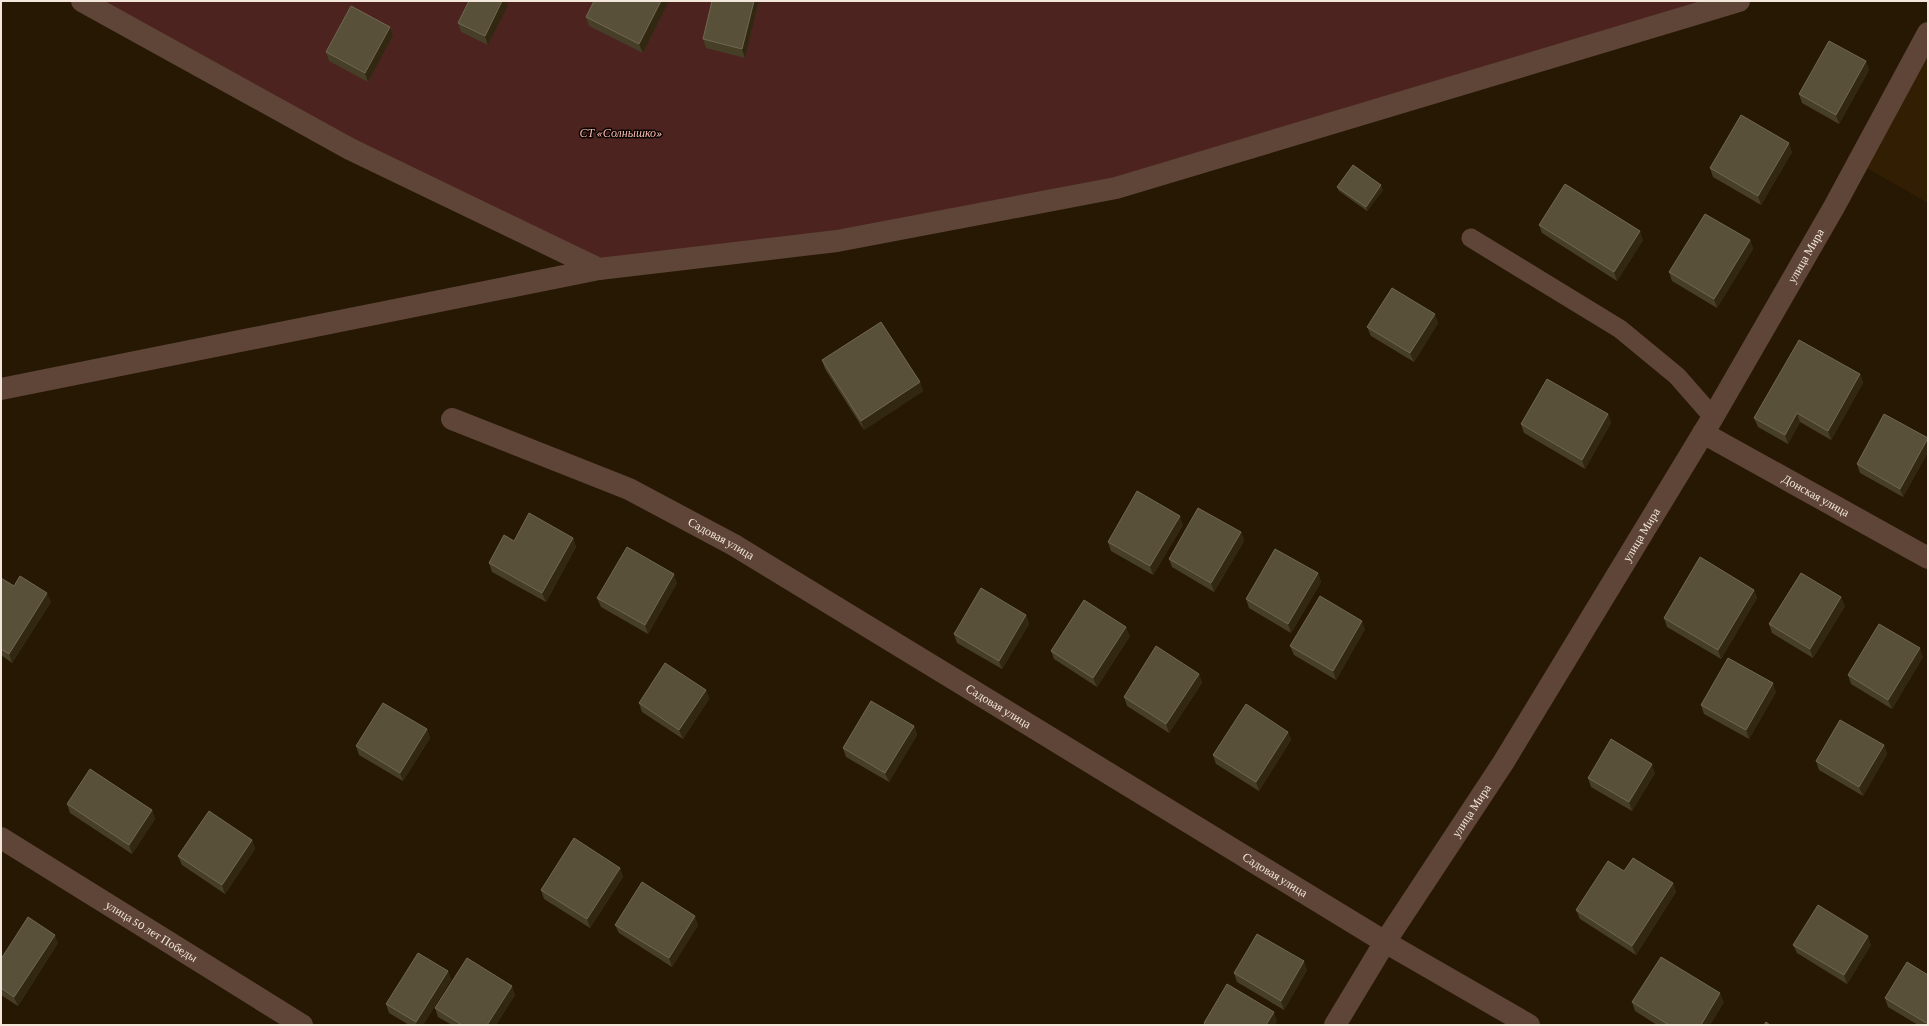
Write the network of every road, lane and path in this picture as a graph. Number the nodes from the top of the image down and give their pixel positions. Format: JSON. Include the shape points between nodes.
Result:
{"nodes":[{"id":1,"x":82,"y":1,"type":"edge"},
{"id":2,"x":1739,"y":1,"type":"edge"},
{"id":3,"x":1928,"y":33,"type":"edge"},
{"id":4,"x":1471,"y":238,"type":"dead end"},
{"id":5,"x":599,"y":269,"type":"junction"},
{"id":6,"x":1,"y":389,"type":"edge"},
{"id":7,"x":452,"y":419,"type":"dead end"},
{"id":8,"x":1708,"y":425,"type":"junction"},
{"id":9,"x":1928,"y":558,"type":"edge"},
{"id":10,"x":1,"y":838,"type":"edge"},
{"id":11,"x":1385,"y":942,"type":"junction"},
{"id":12,"x":302,"y":1025,"type":"edge"},
{"id":13,"x":1334,"y":1025,"type":"edge"},
{"id":14,"x":1529,"y":1025,"type":"edge"}],
"edges":[{"from":1,"to":5,"type":"street","via":[[350,149]]},
{"from":2,"to":5,"type":"street","via":[[1116,188],[837,241]]},
{"from":3,"to":8,"type":"street","name":"улица Мира","via":[[1834,207]]},
{"from":4,"to":8,"type":"lane","via":[[1620,329],[1677,376]]},
{"from":5,"to":6,"type":"street"},
{"from":7,"to":11,"type":"street","name":"Садовая улица","via":[[629,488],[734,545]]},
{"from":8,"to":9,"type":"street","name":"Донская улица"},
{"from":8,"to":11,"type":"street","name":"улица Мира","via":[[1503,763]]},
{"from":10,"to":12,"type":"street","name":"улица 50 лет Победы"},
{"from":11,"to":13,"type":"street","name":"улица Мира"},
{"from":11,"to":14,"type":"street","name":"Садовая улица"}]}
